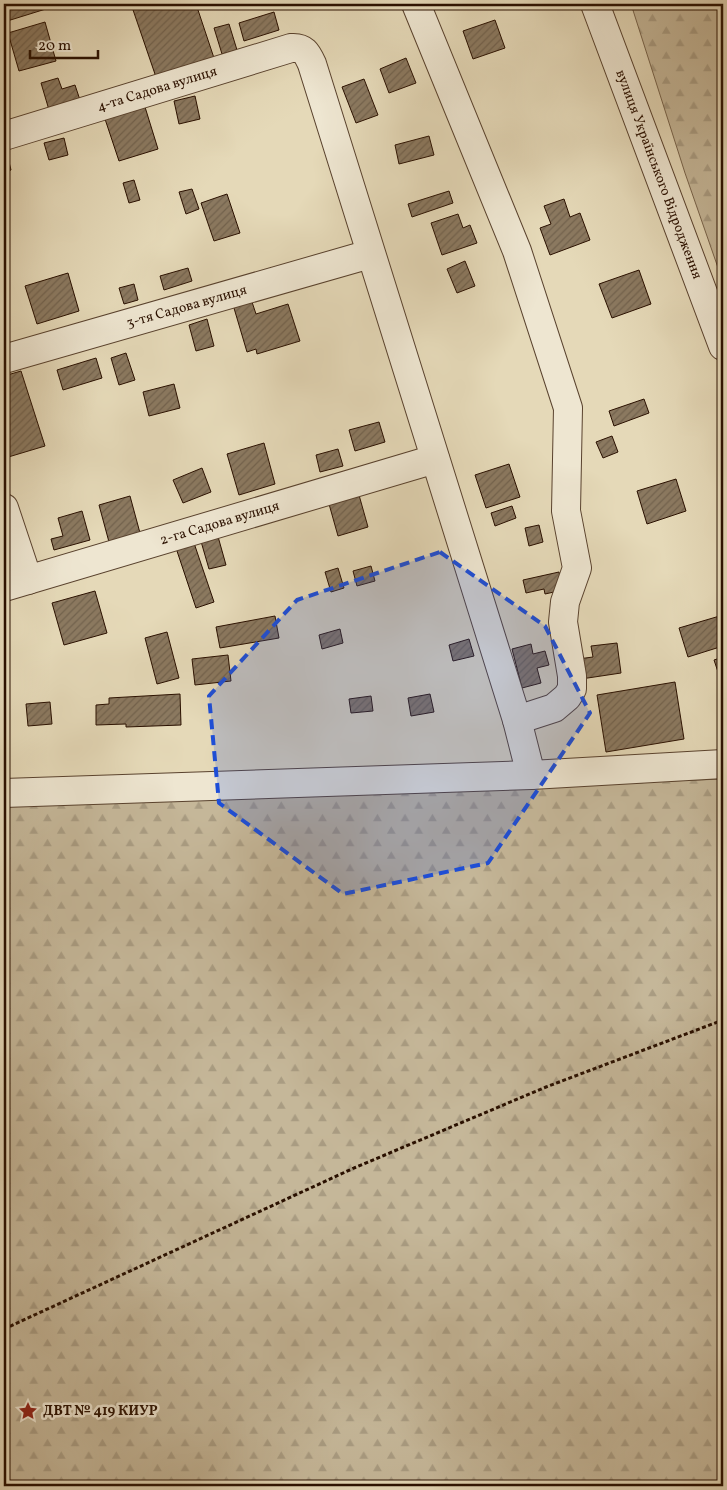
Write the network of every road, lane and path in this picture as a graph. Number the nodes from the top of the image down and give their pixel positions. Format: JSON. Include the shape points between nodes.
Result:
{"nodes":[{"id":1,"x":416,"y":4,"type":"edge"},
{"id":2,"x":595,"y":4,"type":"edge"},
{"id":3,"x":4,"y":136,"type":"edge"},
{"id":4,"x":370,"y":254,"type":"junction"},
{"id":5,"x":723,"y":346,"type":"edge"},
{"id":6,"x":4,"y":359,"type":"edge"},
{"id":7,"x":435,"y":459,"type":"junction"},
{"id":8,"x":4,"y":508,"type":"edge"},
{"id":9,"x":16,"y":584,"type":"edge"},
{"id":10,"x":517,"y":720,"type":"junction"},
{"id":11,"x":723,"y":764,"type":"edge"},
{"id":12,"x":531,"y":775,"type":"junction"},
{"id":13,"x":4,"y":793,"type":"edge"},
{"id":14,"x":723,"y":1020,"type":"edge"},
{"id":15,"x":4,"y":1329,"type":"edge"}],
"edges":[{"from":1,"to":10,"type":"street","via":[[517,251],[568,408],[566,511],[577,568],[565,602],[564,622],[572,688],[568,697],[554,708]]},
{"from":2,"to":5,"type":"street","name":"вулиця Українського Відродження"},
{"from":3,"to":4,"type":"street","name":"4-та Садова вулиця","via":[[299,47],[308,56]]},
{"from":4,"to":6,"type":"street","name":"3-тя Садова вулиця"},
{"from":4,"to":7,"type":"street"},
{"from":7,"to":9,"type":"street","name":"2-га Садова вулиця"},
{"from":7,"to":10,"type":"street"},
{"from":8,"to":9,"type":"street"},
{"from":10,"to":12,"type":"street"},
{"from":11,"to":12,"type":"street"},
{"from":12,"to":13,"type":"street"},
{"from":14,"to":15,"type":"path","via":[[546,1087],[354,1168]]}]}
